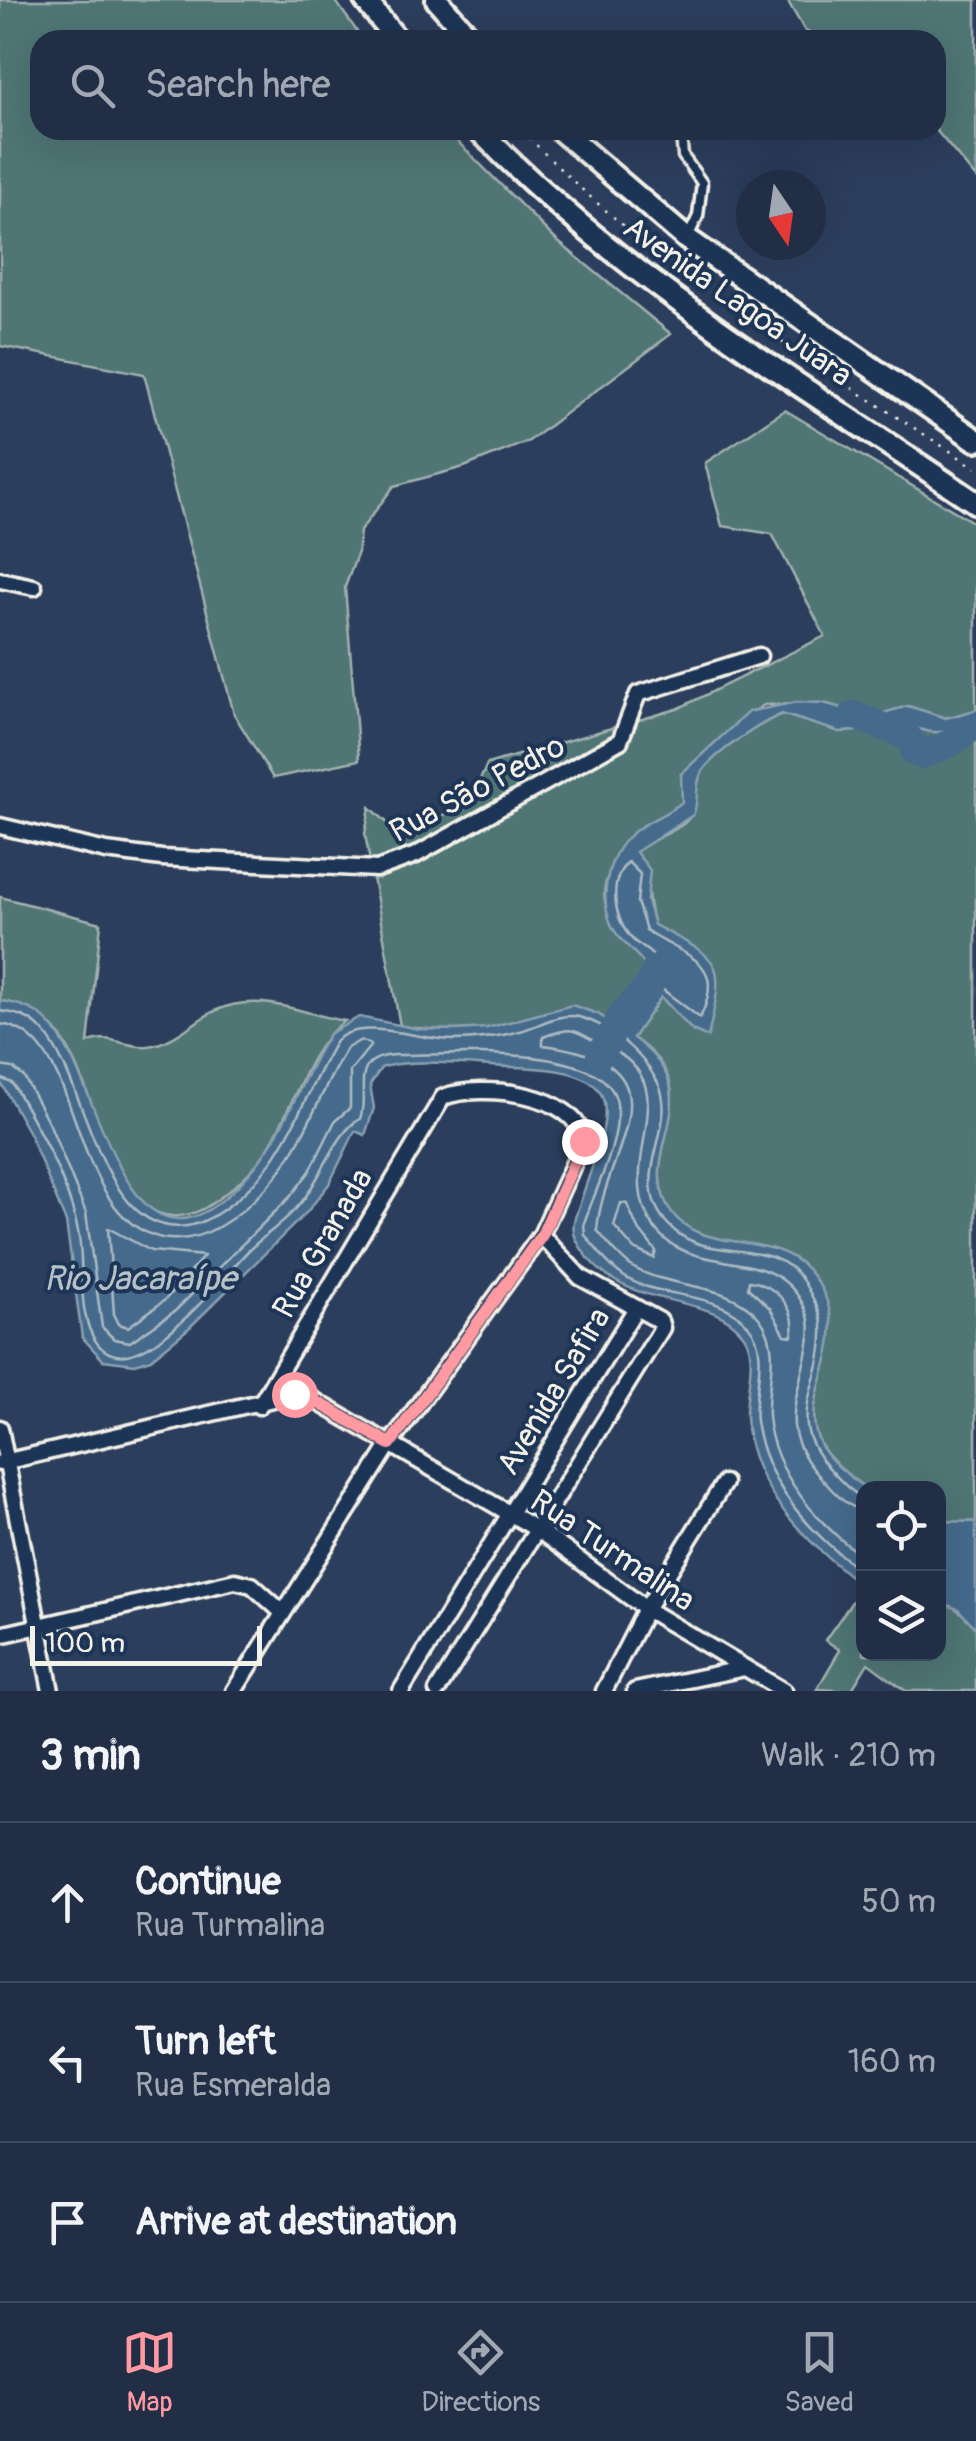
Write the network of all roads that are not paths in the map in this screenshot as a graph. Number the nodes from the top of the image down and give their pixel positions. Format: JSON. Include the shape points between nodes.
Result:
{"nodes":[{"id":1,"x":365,"y":0,"type":"edge"},
{"id":2,"x":437,"y":0,"type":"edge"},
{"id":3,"x":389,"y":30,"type":"edge"},
{"id":4,"x":463,"y":30,"type":"edge"},
{"id":5,"x":490,"y":140,"type":"edge"},
{"id":6,"x":572,"y":140,"type":"edge"},
{"id":7,"x":681,"y":140,"type":"edge"},
{"id":8,"x":687,"y":239,"type":"junction"},
{"id":9,"x":976,"y":440,"type":"edge"},
{"id":10,"x":976,"y":503,"type":"edge"},
{"id":11,"x":0,"y":580,"type":"edge"},
{"id":12,"x":34,"y":586,"type":"dead end"},
{"id":13,"x":759,"y":656,"type":"dead end"},
{"id":14,"x":0,"y":826,"type":"edge"},
{"id":15,"x":542,"y":1235,"type":"junction"},
{"id":16,"x":636,"y":1308,"type":"junction"},
{"id":17,"x":259,"y":1406,"type":"junction"},
{"id":18,"x":0,"y":1428,"type":"edge"},
{"id":19,"x":390,"y":1444,"type":"junction"},
{"id":20,"x":4,"y":1463,"type":"edge"},
{"id":21,"x":724,"y":1483,"type":"dead end"},
{"id":22,"x":510,"y":1514,"type":"junction"},
{"id":23,"x":538,"y":1530,"type":"junction"},
{"id":24,"x":646,"y":1608,"type":"junction"},
{"id":25,"x":283,"y":1613,"type":"junction"},
{"id":26,"x":39,"y":1626,"type":"junction"},
{"id":27,"x":0,"y":1635,"type":"edge"},
{"id":28,"x":745,"y":1668,"type":"junction"},
{"id":29,"x":51,"y":1691,"type":"edge"},
{"id":30,"x":234,"y":1691,"type":"edge"},
{"id":31,"x":401,"y":1691,"type":"edge"},
{"id":32,"x":437,"y":1691,"type":"edge"},
{"id":33,"x":604,"y":1691,"type":"edge"},
{"id":34,"x":635,"y":1691,"type":"edge"},
{"id":35,"x":784,"y":1691,"type":"edge"}],
"edges":[{"from":1,"to":3,"type":"main road"},
{"from":2,"to":4,"type":"main road"},
{"from":5,"to":10,"type":"main road","name":"Avenida Lagoa Juara","via":[[666,294]]},
{"from":6,"to":8,"type":"main road","name":"Avenida Lagoa Juara"},
{"from":7,"to":8,"type":"lane","via":[[683,156],[702,183]]},
{"from":8,"to":9,"type":"main road","name":"Avenida Lagoa Juara"},
{"from":11,"to":12,"type":"street"},
{"from":13,"to":14,"type":"street","name":"Rua São Pedro","via":[[638,694],[620,742],[416,855],[377,869],[162,858]]},
{"from":15,"to":16,"type":"street","via":[[580,1276]]},
{"from":15,"to":17,"type":"street","name":"Rua Granada","via":[[584,1141],[577,1120],[546,1098],[461,1090],[444,1096]]},
{"from":15,"to":19,"type":"street"},
{"from":16,"to":22,"type":"street","name":"Avenida Safira"},
{"from":16,"to":23,"type":"street","name":"Avenida Safira","via":[[660,1320],[662,1328]]},
{"from":17,"to":19,"type":"street","name":"Rua Turmalina","via":[[307,1396]]},
{"from":17,"to":20,"type":"street"},
{"from":18,"to":20,"type":"street"},
{"from":19,"to":22,"type":"street","name":"Rua Turmalina"},
{"from":19,"to":25,"type":"street"},
{"from":20,"to":26,"type":"street"},
{"from":21,"to":24,"type":"street"},
{"from":22,"to":23,"type":"street","name":"Rua Turmalina"},
{"from":22,"to":31,"type":"street","name":"Avenida Safira"},
{"from":23,"to":24,"type":"street","name":"Rua Turmalina"},
{"from":23,"to":32,"type":"street","name":"Avenida Safira"},
{"from":24,"to":28,"type":"street","name":"Rua Turmalina"},
{"from":24,"to":33,"type":"street"},
{"from":25,"to":26,"type":"street","via":[[252,1585],[234,1580]]},
{"from":25,"to":30,"type":"street"},
{"from":26,"to":27,"type":"street"},
{"from":26,"to":29,"type":"street"},
{"from":28,"to":34,"type":"street"},
{"from":28,"to":35,"type":"street","name":"Rua Turmalina"}]}
